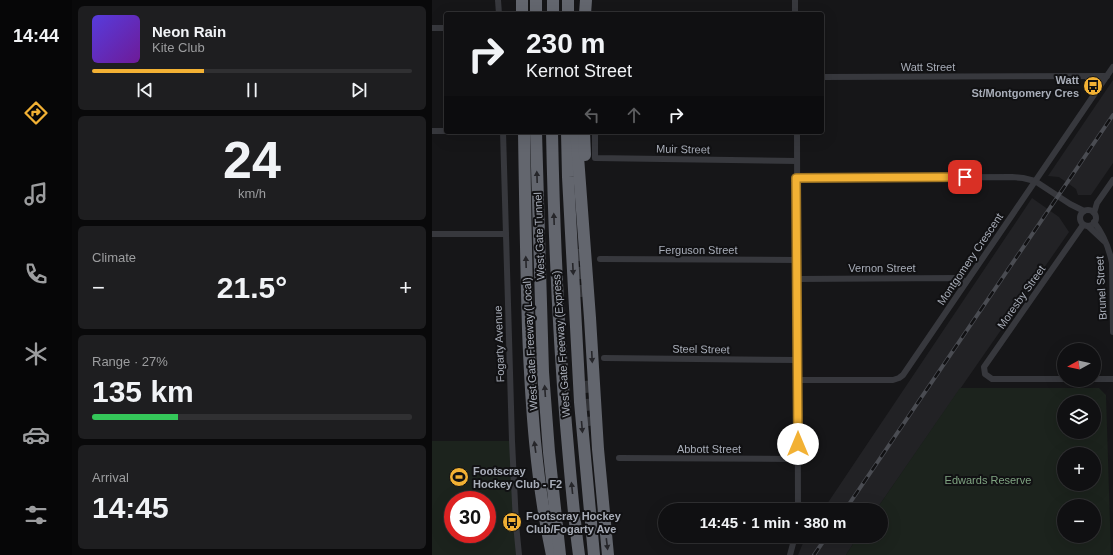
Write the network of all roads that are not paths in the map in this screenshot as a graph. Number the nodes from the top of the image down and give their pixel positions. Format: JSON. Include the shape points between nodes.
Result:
{"nodes":[{"id":1,"x":498,"y":0,"type":"edge"},
{"id":2,"x":522,"y":0,"type":"edge"},
{"id":3,"x":536,"y":0,"type":"edge"},
{"id":4,"x":553,"y":0,"type":"edge"},
{"id":5,"x":568,"y":0,"type":"edge"},
{"id":6,"x":586,"y":0,"type":"edge"},
{"id":7,"x":795,"y":0,"type":"edge"},
{"id":8,"x":498,"y":12,"type":"edge"},
{"id":9,"x":522,"y":12,"type":"edge"},
{"id":10,"x":536,"y":12,"type":"edge"},
{"id":11,"x":553,"y":12,"type":"edge"},
{"id":12,"x":568,"y":12,"type":"edge"},
{"id":13,"x":585,"y":12,"type":"edge"},
{"id":14,"x":795,"y":12,"type":"edge"},
{"id":15,"x":432,"y":28,"type":"edge"},
{"id":16,"x":444,"y":28,"type":"edge"},
{"id":17,"x":1113,"y":66,"type":"edge"},
{"id":18,"x":1106,"y":76,"type":"junction"},
{"id":19,"x":824,"y":77,"type":"edge"},
{"id":20,"x":432,"y":131,"type":"edge"},
{"id":21,"x":444,"y":131,"type":"edge"},
{"id":22,"x":503,"y":134,"type":"edge"},
{"id":23,"x":524,"y":134,"type":"edge"},
{"id":24,"x":536,"y":134,"type":"edge"},
{"id":25,"x":552,"y":134,"type":"edge"},
{"id":26,"x":567,"y":134,"type":"edge"},
{"id":27,"x":575,"y":134,"type":"edge"},
{"id":28,"x":584,"y":134,"type":"edge"},
{"id":29,"x":595,"y":134,"type":"edge"},
{"id":30,"x":796,"y":134,"type":"edge"},
{"id":31,"x":796,"y":160,"type":"junction"},
{"id":32,"x":796,"y":178,"type":"junction"},
{"id":33,"x":1113,"y":180,"type":"edge"},
{"id":34,"x":1035,"y":182,"type":"junction"},
{"id":35,"x":1087,"y":213,"type":"junction"},
{"id":36,"x":1094,"y":222,"type":"junction"},
{"id":37,"x":1086,"y":225,"type":"junction"},
{"id":38,"x":432,"y":234,"type":"edge"},
{"id":39,"x":506,"y":234,"type":"junction"},
{"id":40,"x":1106,"y":243,"type":"junction"},
{"id":41,"x":600,"y":259,"type":"dead end"},
{"id":42,"x":797,"y":260,"type":"junction"},
{"id":43,"x":1113,"y":278,"type":"edge"},
{"id":44,"x":797,"y":279,"type":"junction"},
{"id":45,"x":966,"y":282,"type":"junction"},
{"id":46,"x":590,"y":318,"type":"junction"},
{"id":47,"x":1113,"y":332,"type":"edge"},
{"id":48,"x":604,"y":358,"type":"dead end"},
{"id":49,"x":797,"y":360,"type":"junction"},
{"id":50,"x":1057,"y":379,"type":"edge"},
{"id":51,"x":1101,"y":379,"type":"edge"},
{"id":52,"x":1113,"y":379,"type":"edge"},
{"id":53,"x":798,"y":380,"type":"junction"},
{"id":54,"x":619,"y":458,"type":"dead end"},
{"id":55,"x":798,"y":459,"type":"junction"},
{"id":56,"x":798,"y":503,"type":"edge"},
{"id":57,"x":793,"y":543,"type":"edge"},
{"id":58,"x":519,"y":555,"type":"edge"},
{"id":59,"x":552,"y":555,"type":"edge"},
{"id":60,"x":560,"y":555,"type":"edge"},
{"id":61,"x":579,"y":555,"type":"edge"},
{"id":62,"x":594,"y":555,"type":"edge"},
{"id":63,"x":608,"y":555,"type":"edge"},
{"id":64,"x":790,"y":555,"type":"edge"}],
"edges":[{"from":1,"to":8,"type":"street"},
{"from":2,"to":9,"type":"highway"},
{"from":3,"to":10,"type":"highway"},
{"from":4,"to":11,"type":"highway"},
{"from":5,"to":12,"type":"highway"},
{"from":6,"to":13,"type":"highway"},
{"from":7,"to":14,"type":"street"},
{"from":15,"to":16,"type":"street"},
{"from":17,"to":18,"type":"street","name":"Montgomery Crescent"},
{"from":18,"to":19,"type":"street","name":"Watt Street"},
{"from":18,"to":34,"type":"street","name":"Montgomery Crescent"},
{"from":20,"to":21,"type":"street"},
{"from":22,"to":39,"type":"street","name":"Fogarty Avenue"},
{"from":59,"to":23,"type":"highway","name":"West Gate Freeway (Local)","one_way":true,"via":[[534,438],[529,358]]},
{"from":60,"to":24,"type":"highway","name":"West Gate Tunnel","one_way":true,"via":[[543,372]]},
{"from":61,"to":25,"type":"highway","name":"West Gate Freeway (Express)","one_way":true,"via":[[562,374]]},
{"from":26,"to":62,"type":"highway","name":"West Gate Freeway (Express)","one_way":true,"via":[[580,402]]},
{"from":27,"to":46,"type":"highway"},
{"from":28,"to":46,"type":"highway"},
{"from":29,"to":31,"type":"street","name":"Muir Street","via":[[595,158]]},
{"from":30,"to":31,"type":"street"},
{"from":31,"to":32,"type":"street"},
{"from":32,"to":34,"type":"street","via":[[1012,177]]},
{"from":32,"to":42,"type":"street"},
{"from":33,"to":35,"type":"street"},
{"from":34,"to":35,"type":"street"},
{"from":34,"to":45,"type":"street","name":"Montgomery Crescent"},
{"from":35,"to":36,"type":"street","via":[[1095,218]]},
{"from":35,"to":37,"type":"street","via":[[1080,221]]},
{"from":36,"to":37,"type":"street"},
{"from":36,"to":40,"type":"street","name":"Brunel Street"},
{"from":37,"to":40,"type":"street","name":"Brunel Street"},
{"from":37,"to":50,"type":"street","name":"Moresby Street","via":[[984,367],[985,374],[992,379]]},
{"from":38,"to":39,"type":"street"},
{"from":39,"to":58,"type":"street","name":"Fogarty Avenue","via":[[512,462]]},
{"from":40,"to":43,"type":"street","name":"Brunel Street","via":[[1110,252]]},
{"from":41,"to":42,"type":"street","name":"Ferguson Street"},
{"from":42,"to":44,"type":"street"},
{"from":43,"to":47,"type":"street","name":"Brunel Street"},
{"from":44,"to":45,"type":"street","name":"Vernon Street","via":[[956,278]]},
{"from":44,"to":49,"type":"street"},
{"from":45,"to":53,"type":"street","name":"Montgomery Crescent","via":[[899,378]]},
{"from":46,"to":63,"type":"highway","one_way":true},
{"from":48,"to":49,"type":"street","name":"Steel Street"},
{"from":49,"to":53,"type":"street"},
{"from":51,"to":52,"type":"street"},
{"from":53,"to":55,"type":"street"},
{"from":54,"to":55,"type":"street","name":"Abbott Street"},
{"from":55,"to":56,"type":"street"},
{"from":57,"to":64,"type":"street"}]}
